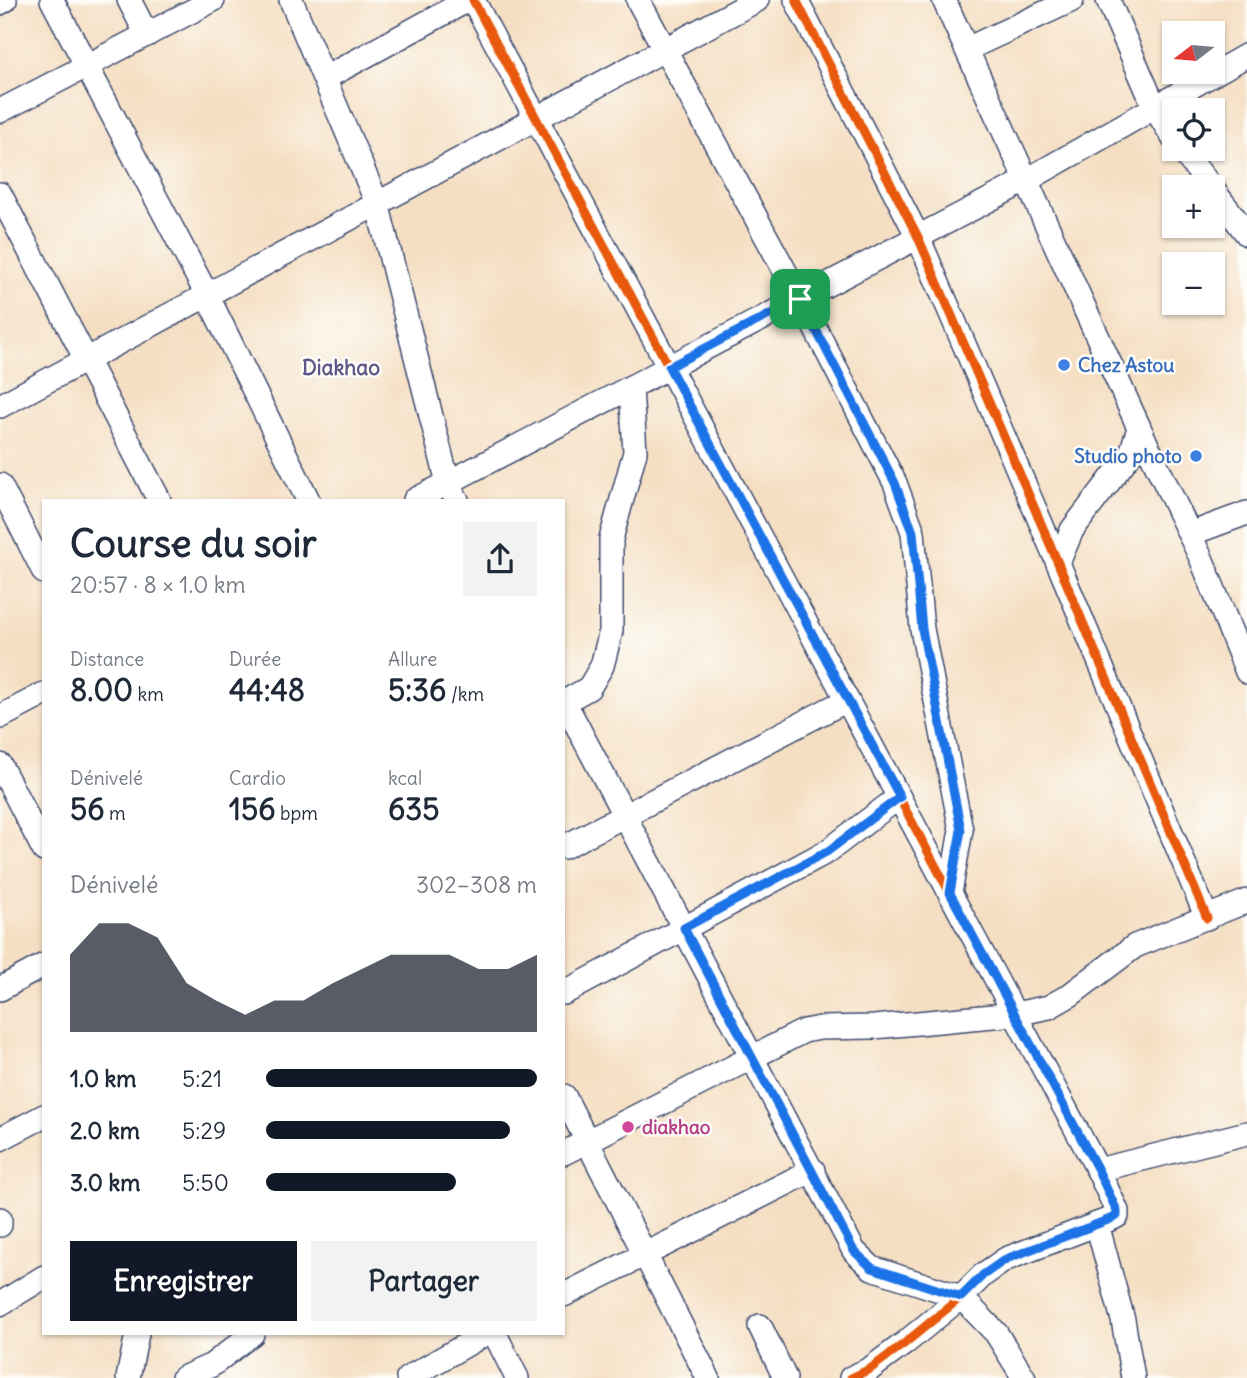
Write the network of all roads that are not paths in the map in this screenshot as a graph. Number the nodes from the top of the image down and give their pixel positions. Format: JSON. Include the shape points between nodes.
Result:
{"nodes":[{"id":1,"x":5,"y":0,"type":"edge"},
{"id":2,"x":52,"y":0,"type":"edge"},
{"id":3,"x":129,"y":0,"type":"edge"},
{"id":4,"x":213,"y":0,"type":"edge"},
{"id":5,"x":291,"y":0,"type":"edge"},
{"id":6,"x":470,"y":0,"type":"edge"},
{"id":7,"x":638,"y":0,"type":"edge"},
{"id":8,"x":757,"y":0,"type":"edge"},
{"id":9,"x":796,"y":0,"type":"edge"},
{"id":10,"x":944,"y":0,"type":"edge"},
{"id":11,"x":1072,"y":0,"type":"edge"},
{"id":12,"x":1108,"y":0,"type":"edge"},
{"id":13,"x":0,"y":3,"type":"edge"},
{"id":14,"x":146,"y":35,"type":"junction"},
{"id":15,"x":967,"y":49,"type":"junction"},
{"id":16,"x":665,"y":50,"type":"junction"},
{"id":17,"x":1247,"y":55,"type":"edge"},
{"id":18,"x":87,"y":65,"type":"junction"},
{"id":19,"x":326,"y":78,"type":"junction"},
{"id":20,"x":1155,"y":108,"type":"junction"},
{"id":21,"x":0,"y":111,"type":"edge"},
{"id":22,"x":536,"y":118,"type":"junction"},
{"id":23,"x":1162,"y":119,"type":"edge"},
{"id":24,"x":1190,"y":161,"type":"edge"},
{"id":25,"x":1201,"y":175,"type":"edge"},
{"id":26,"x":1027,"y":180,"type":"junction"},
{"id":27,"x":0,"y":194,"type":"edge"},
{"id":28,"x":377,"y":204,"type":"junction"},
{"id":29,"x":1225,"y":206,"type":"edge"},
{"id":30,"x":1247,"y":234,"type":"edge"},
{"id":31,"x":918,"y":237,"type":"junction"},
{"id":32,"x":207,"y":295,"type":"junction"},
{"id":33,"x":800,"y":299,"type":"junction"},
{"id":34,"x":85,"y":360,"type":"junction"},
{"id":35,"x":669,"y":367,"type":"junction"},
{"id":36,"x":631,"y":387,"type":"junction"},
{"id":37,"x":0,"y":405,"type":"edge"},
{"id":38,"x":1139,"y":428,"type":"junction"},
{"id":39,"x":0,"y":485,"type":"edge"},
{"id":40,"x":452,"y":492,"type":"edge"},
{"id":41,"x":158,"y":499,"type":"edge"},
{"id":42,"x":307,"y":499,"type":"edge"},
{"id":43,"x":420,"y":499,"type":"edge"},
{"id":44,"x":1247,"y":513,"type":"edge"},
{"id":45,"x":1190,"y":534,"type":"junction"},
{"id":46,"x":1058,"y":563,"type":"junction"},
{"id":47,"x":42,"y":568,"type":"edge"},
{"id":48,"x":1247,"y":672,"type":"edge"},
{"id":49,"x":42,"y":695,"type":"edge"},
{"id":50,"x":565,"y":701,"type":"edge"},
{"id":51,"x":847,"y":701,"type":"junction"},
{"id":52,"x":565,"y":704,"type":"edge"},
{"id":53,"x":0,"y":717,"type":"edge"},
{"id":54,"x":0,"y":765,"type":"edge"},
{"id":55,"x":900,"y":797,"type":"junction"},
{"id":56,"x":624,"y":816,"type":"junction"},
{"id":57,"x":42,"y":846,"type":"edge"},
{"id":58,"x":565,"y":846,"type":"edge"},
{"id":59,"x":950,"y":893,"type":"junction"},
{"id":60,"x":1247,"y":901,"type":"edge"},
{"id":61,"x":1206,"y":918,"type":"junction"},
{"id":62,"x":684,"y":928,"type":"junction"},
{"id":63,"x":42,"y":966,"type":"edge"},
{"id":64,"x":0,"y":989,"type":"edge"},
{"id":65,"x":565,"y":992,"type":"edge"},
{"id":66,"x":1015,"y":1014,"type":"junction"},
{"id":67,"x":753,"y":1058,"type":"junction"},
{"id":68,"x":565,"y":1098,"type":"edge"},
{"id":69,"x":42,"y":1117,"type":"edge"},
{"id":70,"x":1247,"y":1133,"type":"edge"},
{"id":71,"x":0,"y":1139,"type":"edge"},
{"id":72,"x":587,"y":1141,"type":"junction"},
{"id":73,"x":565,"y":1152,"type":"edge"},
{"id":74,"x":813,"y":1170,"type":"junction"},
{"id":75,"x":1098,"y":1170,"type":"junction"},
{"id":76,"x":0,"y":1219,"type":"edge"},
{"id":77,"x":1097,"y":1224,"type":"junction"},
{"id":78,"x":0,"y":1225,"type":"edge"},
{"id":79,"x":645,"y":1254,"type":"junction"},
{"id":80,"x":42,"y":1278,"type":"edge"},
{"id":81,"x":565,"y":1290,"type":"edge"},
{"id":82,"x":961,"y":1297,"type":"junction"},
{"id":83,"x":0,"y":1304,"type":"edge"},
{"id":84,"x":760,"y":1326,"type":"dead end"},
{"id":85,"x":137,"y":1335,"type":"edge"},
{"id":86,"x":251,"y":1335,"type":"edge"},
{"id":87,"x":483,"y":1335,"type":"edge"},
{"id":88,"x":496,"y":1335,"type":"edge"},
{"id":89,"x":864,"y":1375,"type":"edge"},
{"id":90,"x":128,"y":1378,"type":"edge"},
{"id":91,"x":183,"y":1378,"type":"edge"},
{"id":92,"x":408,"y":1378,"type":"edge"},
{"id":93,"x":517,"y":1378,"type":"edge"},
{"id":94,"x":708,"y":1378,"type":"edge"},
{"id":95,"x":785,"y":1378,"type":"edge"},
{"id":96,"x":1024,"y":1378,"type":"edge"},
{"id":97,"x":1133,"y":1378,"type":"edge"}],
"edges":[{"from":1,"to":13,"type":"street"},
{"from":2,"to":18,"type":"street"},
{"from":3,"to":14,"type":"street"},
{"from":4,"to":14,"type":"street"},
{"from":5,"to":19,"type":"street"},
{"from":6,"to":19,"type":"street"},
{"from":6,"to":22,"type":"street"},
{"from":7,"to":16,"type":"street"},
{"from":8,"to":16,"type":"street"},
{"from":9,"to":31,"type":"street"},
{"from":10,"to":15,"type":"street"},
{"from":11,"to":15,"type":"street"},
{"from":12,"to":20,"type":"street"},
{"from":14,"to":18,"type":"street"},
{"from":15,"to":26,"type":"street"},
{"from":16,"to":22,"type":"street"},
{"from":16,"to":33,"type":"street"},
{"from":17,"to":20,"type":"street"},
{"from":18,"to":21,"type":"street"},
{"from":18,"to":32,"type":"street"},
{"from":19,"to":28,"type":"street"},
{"from":20,"to":23,"type":"street"},
{"from":20,"to":26,"type":"street"},
{"from":22,"to":28,"type":"street"},
{"from":22,"to":35,"type":"street"},
{"from":24,"to":25,"type":"street"},
{"from":26,"to":31,"type":"street"},
{"from":26,"to":38,"type":"street"},
{"from":27,"to":34,"type":"street"},
{"from":28,"to":32,"type":"street"},
{"from":28,"to":40,"type":"street"},
{"from":29,"to":30,"type":"street"},
{"from":31,"to":33,"type":"street"},
{"from":31,"to":46,"type":"street"},
{"from":32,"to":34,"type":"street"},
{"from":32,"to":42,"type":"street"},
{"from":33,"to":35,"type":"street"},
{"from":33,"to":59,"type":"street","via":[[895,483],[913,532],[922,629],[961,830]]},
{"from":34,"to":37,"type":"street"},
{"from":34,"to":41,"type":"street"},
{"from":35,"to":36,"type":"street"},
{"from":35,"to":51,"type":"street"},
{"from":36,"to":40,"type":"street"},
{"from":36,"to":50,"type":"street","via":[[635,452],[611,539],[611,631],[602,666],[589,688]]},
{"from":38,"to":45,"type":"street"},
{"from":38,"to":46,"type":"street","via":[[1131,453],[1072,530]]},
{"from":39,"to":47,"type":"street"},
{"from":40,"to":43,"type":"street"},
{"from":44,"to":45,"type":"street"},
{"from":45,"to":48,"type":"street"},
{"from":46,"to":61,"type":"street"},
{"from":49,"to":53,"type":"street"},
{"from":51,"to":55,"type":"street"},
{"from":51,"to":56,"type":"street"},
{"from":52,"to":56,"type":"street"},
{"from":54,"to":57,"type":"street"},
{"from":55,"to":59,"type":"street"},
{"from":55,"to":62,"type":"street","via":[[828,851]]},
{"from":56,"to":58,"type":"street"},
{"from":56,"to":62,"type":"street"},
{"from":59,"to":66,"type":"street"},
{"from":60,"to":61,"type":"street"},
{"from":61,"to":66,"type":"street","via":[[1135,946],[1049,1006]]},
{"from":62,"to":65,"type":"street"},
{"from":62,"to":67,"type":"street"},
{"from":63,"to":64,"type":"street"},
{"from":66,"to":67,"type":"street","via":[[820,1028],[804,1031]]},
{"from":66,"to":75,"type":"street"},
{"from":67,"to":72,"type":"street"},
{"from":67,"to":74,"type":"street"},
{"from":68,"to":72,"type":"street"},
{"from":69,"to":71,"type":"street"},
{"from":70,"to":75,"type":"street"},
{"from":72,"to":73,"type":"street"},
{"from":72,"to":79,"type":"street"},
{"from":74,"to":79,"type":"street"},
{"from":74,"to":82,"type":"street","via":[[854,1251],[872,1268]]},
{"from":75,"to":77,"type":"street","via":[[1117,1216]]},
{"from":76,"to":78,"type":"street"},
{"from":77,"to":82,"type":"street","via":[[1006,1259]]},
{"from":77,"to":97,"type":"street"},
{"from":79,"to":81,"type":"street"},
{"from":79,"to":94,"type":"street"},
{"from":80,"to":83,"type":"street"},
{"from":82,"to":89,"type":"street"},
{"from":82,"to":96,"type":"street","via":[[996,1333]]},
{"from":84,"to":95,"type":"street"},
{"from":85,"to":90,"type":"street"},
{"from":86,"to":91,"type":"street","via":[[212,1365]]},
{"from":87,"to":92,"type":"street"},
{"from":88,"to":93,"type":"street"}]}
